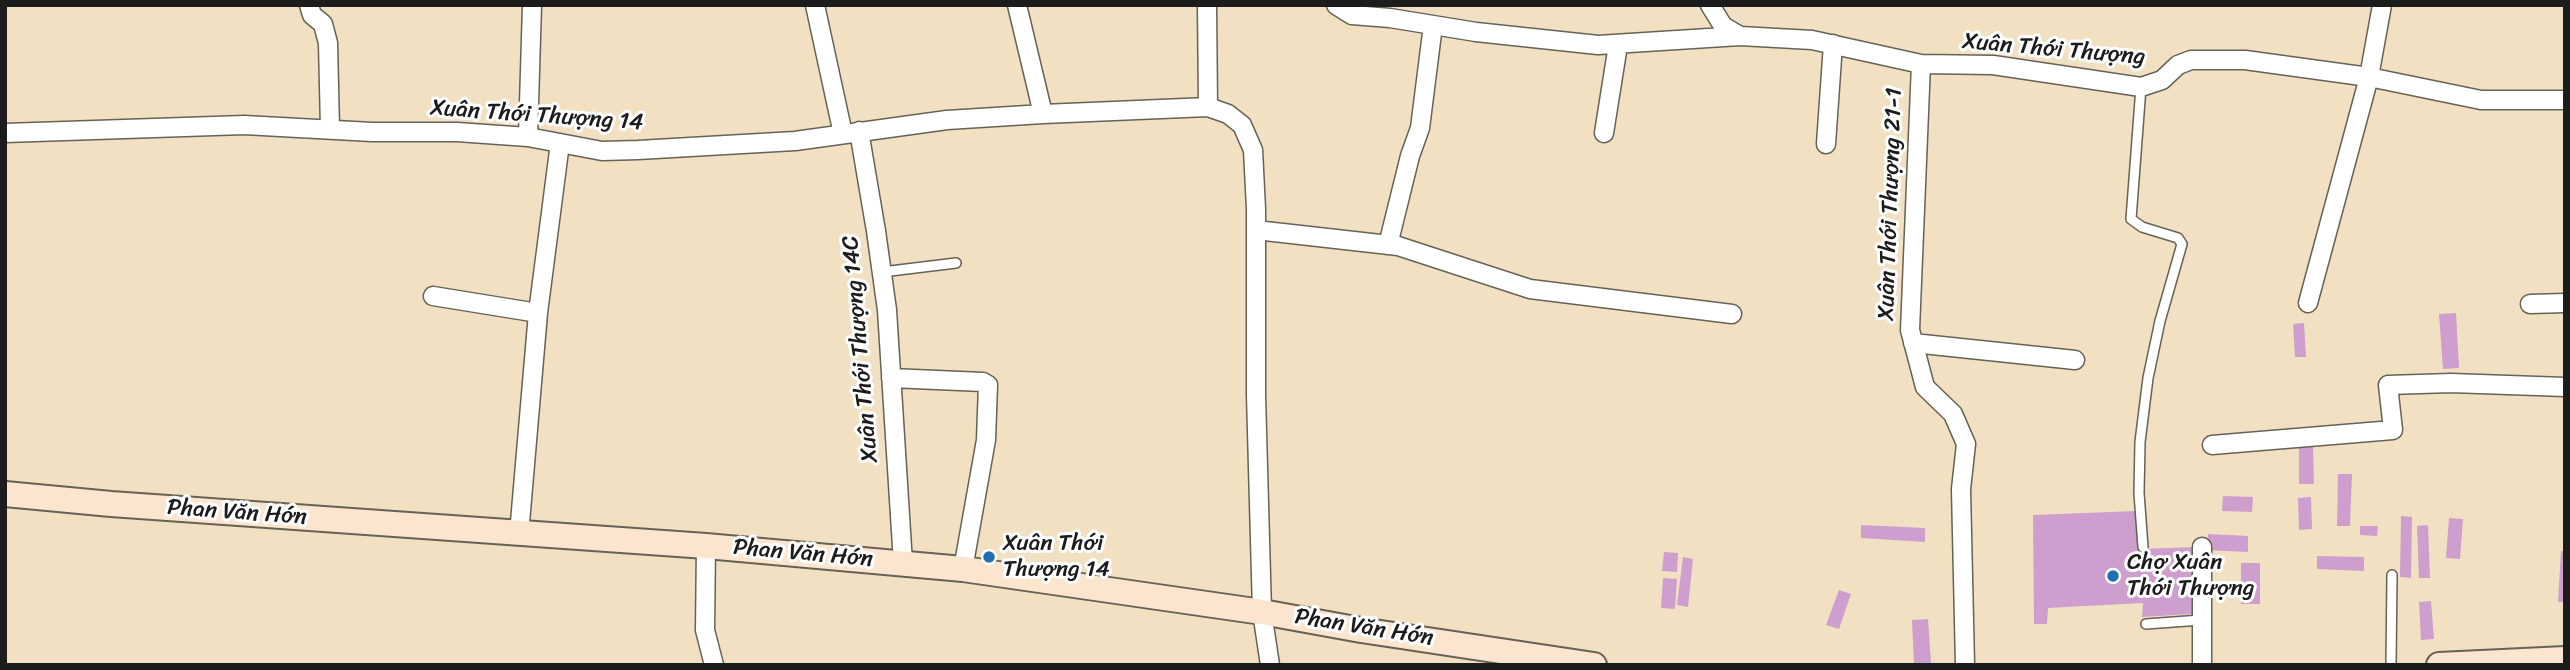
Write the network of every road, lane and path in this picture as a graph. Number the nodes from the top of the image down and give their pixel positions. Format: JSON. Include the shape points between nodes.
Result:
{"nodes":[{"id":1,"x":309,"y":5,"type":"edge"},
{"id":2,"x":531,"y":5,"type":"edge"},
{"id":3,"x":815,"y":5,"type":"edge"},
{"id":4,"x":1017,"y":5,"type":"edge"},
{"id":5,"x":1206,"y":5,"type":"edge"},
{"id":6,"x":1336,"y":5,"type":"edge"},
{"id":7,"x":1710,"y":5,"type":"edge"},
{"id":8,"x":2382,"y":5,"type":"edge"},
{"id":9,"x":1433,"y":26,"type":"junction"},
{"id":10,"x":1740,"y":36,"type":"junction"},
{"id":11,"x":1833,"y":44,"type":"junction"},
{"id":12,"x":1618,"y":45,"type":"junction"},
{"id":13,"x":1921,"y":64,"type":"junction"},
{"id":14,"x":2369,"y":77,"type":"junction"},
{"id":15,"x":2141,"y":87,"type":"junction"},
{"id":16,"x":2565,"y":100,"type":"edge"},
{"id":17,"x":1208,"y":107,"type":"junction"},
{"id":18,"x":1043,"y":114,"type":"junction"},
{"id":19,"x":330,"y":129,"type":"junction"},
{"id":20,"x":5,"y":133,"type":"edge"},
{"id":21,"x":851,"y":133,"type":"junction"},
{"id":22,"x":1605,"y":133,"type":"dead end"},
{"id":23,"x":528,"y":137,"type":"junction"},
{"id":24,"x":560,"y":143,"type":"junction"},
{"id":25,"x":1826,"y":144,"type":"dead end"},
{"id":26,"x":1256,"y":230,"type":"junction"},
{"id":27,"x":1388,"y":245,"type":"junction"},
{"id":28,"x":956,"y":263,"type":"dead end"},
{"id":29,"x":881,"y":272,"type":"junction"},
{"id":30,"x":433,"y":296,"type":"dead end"},
{"id":31,"x":2308,"y":303,"type":"dead end"},
{"id":32,"x":2565,"y":303,"type":"edge"},
{"id":33,"x":2530,"y":304,"type":"dead end"},
{"id":34,"x":538,"y":313,"type":"junction"},
{"id":35,"x":1732,"y":314,"type":"dead end"},
{"id":36,"x":1913,"y":343,"type":"junction"},
{"id":37,"x":2075,"y":360,"type":"dead end"},
{"id":38,"x":891,"y":378,"type":"junction"},
{"id":39,"x":2565,"y":387,"type":"edge"},
{"id":40,"x":2212,"y":445,"type":"dead end"},
{"id":41,"x":5,"y":494,"type":"edge"},
{"id":42,"x":519,"y":534,"type":"junction"},
{"id":43,"x":706,"y":546,"type":"junction"},
{"id":44,"x":2143,"y":547,"type":"dead end"},
{"id":45,"x":2202,"y":547,"type":"dead end"},
{"id":46,"x":903,"y":563,"type":"junction"},
{"id":47,"x":963,"y":569,"type":"junction"},
{"id":48,"x":2392,"y":575,"type":"dead end"},
{"id":49,"x":1262,"y":612,"type":"junction"},
{"id":50,"x":2201,"y":620,"type":"junction"},
{"id":51,"x":2146,"y":624,"type":"dead end"},
{"id":52,"x":2565,"y":659,"type":"edge"},
{"id":53,"x":1588,"y":664,"type":"edge"},
{"id":54,"x":714,"y":665,"type":"edge"},
{"id":55,"x":1270,"y":665,"type":"edge"},
{"id":56,"x":1965,"y":665,"type":"edge"},
{"id":57,"x":2202,"y":665,"type":"edge"},
{"id":58,"x":2391,"y":665,"type":"edge"},
{"id":59,"x":2440,"y":665,"type":"edge"}],
"edges":[{"from":1,"to":19,"type":"street","via":[[312,15],[323,24],[328,43]]},
{"from":2,"to":23,"type":"street"},
{"from":3,"to":21,"type":"street","name":"Xuân Thới Thượng 14C"},
{"from":4,"to":18,"type":"street"},
{"from":5,"to":17,"type":"street"},
{"from":6,"to":9,"type":"street","name":"Xuân Thới Thượng","via":[[1352,15]]},
{"from":7,"to":10,"type":"street","via":[[1723,26]]},
{"from":8,"to":14,"type":"street"},
{"from":9,"to":12,"type":"street","name":"Xuân Thới Thượng"},
{"from":9,"to":27,"type":"street","via":[[1420,128]]},
{"from":10,"to":11,"type":"street","name":"Xuân Thới Thượng"},
{"from":10,"to":12,"type":"street","name":"Xuân Thới Thượng"},
{"from":11,"to":13,"type":"street","name":"Xuân Thới Thượng"},
{"from":11,"to":25,"type":"street"},
{"from":12,"to":22,"type":"street"},
{"from":13,"to":15,"type":"street","name":"Xuân Thới Thượng","via":[[1993,65]]},
{"from":13,"to":36,"type":"street","name":"Xuân Thới Thượng 21-1","via":[[1912,237]]},
{"from":14,"to":15,"type":"street","name":"Xuân Thới Thượng","via":[[2245,60],[2199,59],[2178,65],[2162,80]]},
{"from":14,"to":16,"type":"street","name":"Xuân Thới Thượng","via":[[2481,100]]},
{"from":14,"to":31,"type":"street"},
{"from":15,"to":44,"type":"lane","via":[[2132,219],[2142,227],[2178,238],[2182,244],[2150,367],[2140,442]]},
{"from":17,"to":18,"type":"street","name":"Xuân Thới Thượng 14"},
{"from":17,"to":26,"type":"street","name":"Xuân Thới Thượng 14","via":[[1235,118],[1253,150]]},
{"from":18,"to":21,"type":"street","name":"Xuân Thới Thượng 14"},
{"from":19,"to":20,"type":"street","name":"Xuân Thới Thượng 14","via":[[244,125]]},
{"from":19,"to":23,"type":"street","name":"Xuân Thới Thượng 14"},
{"from":21,"to":24,"type":"street","name":"Xuân Thới Thượng 14","via":[[795,141],[638,150],[602,151]]},
{"from":21,"to":29,"type":"street","name":"Xuân Thới Thượng 14C"},
{"from":23,"to":24,"type":"street","name":"Xuân Thới Thượng 14"},
{"from":24,"to":34,"type":"street"},
{"from":26,"to":27,"type":"street"},
{"from":26,"to":49,"type":"street","name":"Xuân Thới Thượng 14"},
{"from":27,"to":35,"type":"street","via":[[1530,289]]},
{"from":28,"to":29,"type":"lane"},
{"from":29,"to":38,"type":"street","name":"Xuân Thới Thượng 14C"},
{"from":30,"to":34,"type":"street"},
{"from":32,"to":33,"type":"street"},
{"from":34,"to":42,"type":"street"},
{"from":36,"to":37,"type":"street"},
{"from":36,"to":56,"type":"street","name":"Xuân Thới Thượng 21-1","via":[[1925,387],[1953,414],[1966,444],[1961,489]]},
{"from":38,"to":46,"type":"street","name":"Xuân Thới Thượng 14C"},
{"from":38,"to":47,"type":"street","via":[[988,384],[986,440]]},
{"from":39,"to":40,"type":"street","via":[[2388,385],[2393,430]]},
{"from":41,"to":42,"type":"main road","name":"Phan Văn Hớn"},
{"from":42,"to":43,"type":"main road","name":"Phan Văn Hớn"},
{"from":43,"to":46,"type":"main road","name":"Phan Văn Hớn"},
{"from":43,"to":54,"type":"street","via":[[705,631]]},
{"from":45,"to":50,"type":"street"},
{"from":46,"to":47,"type":"main road","name":"Phan Văn Hớn"},
{"from":47,"to":49,"type":"main road","name":"Phan Văn Hớn"},
{"from":48,"to":58,"type":"lane"},
{"from":49,"to":53,"type":"main road","name":"Phan Văn Hớn"},
{"from":49,"to":55,"type":"street","name":"Xuân Thới Thượng 14"},
{"from":50,"to":51,"type":"lane"},
{"from":50,"to":57,"type":"street"},
{"from":52,"to":59,"type":"main road"}]}
